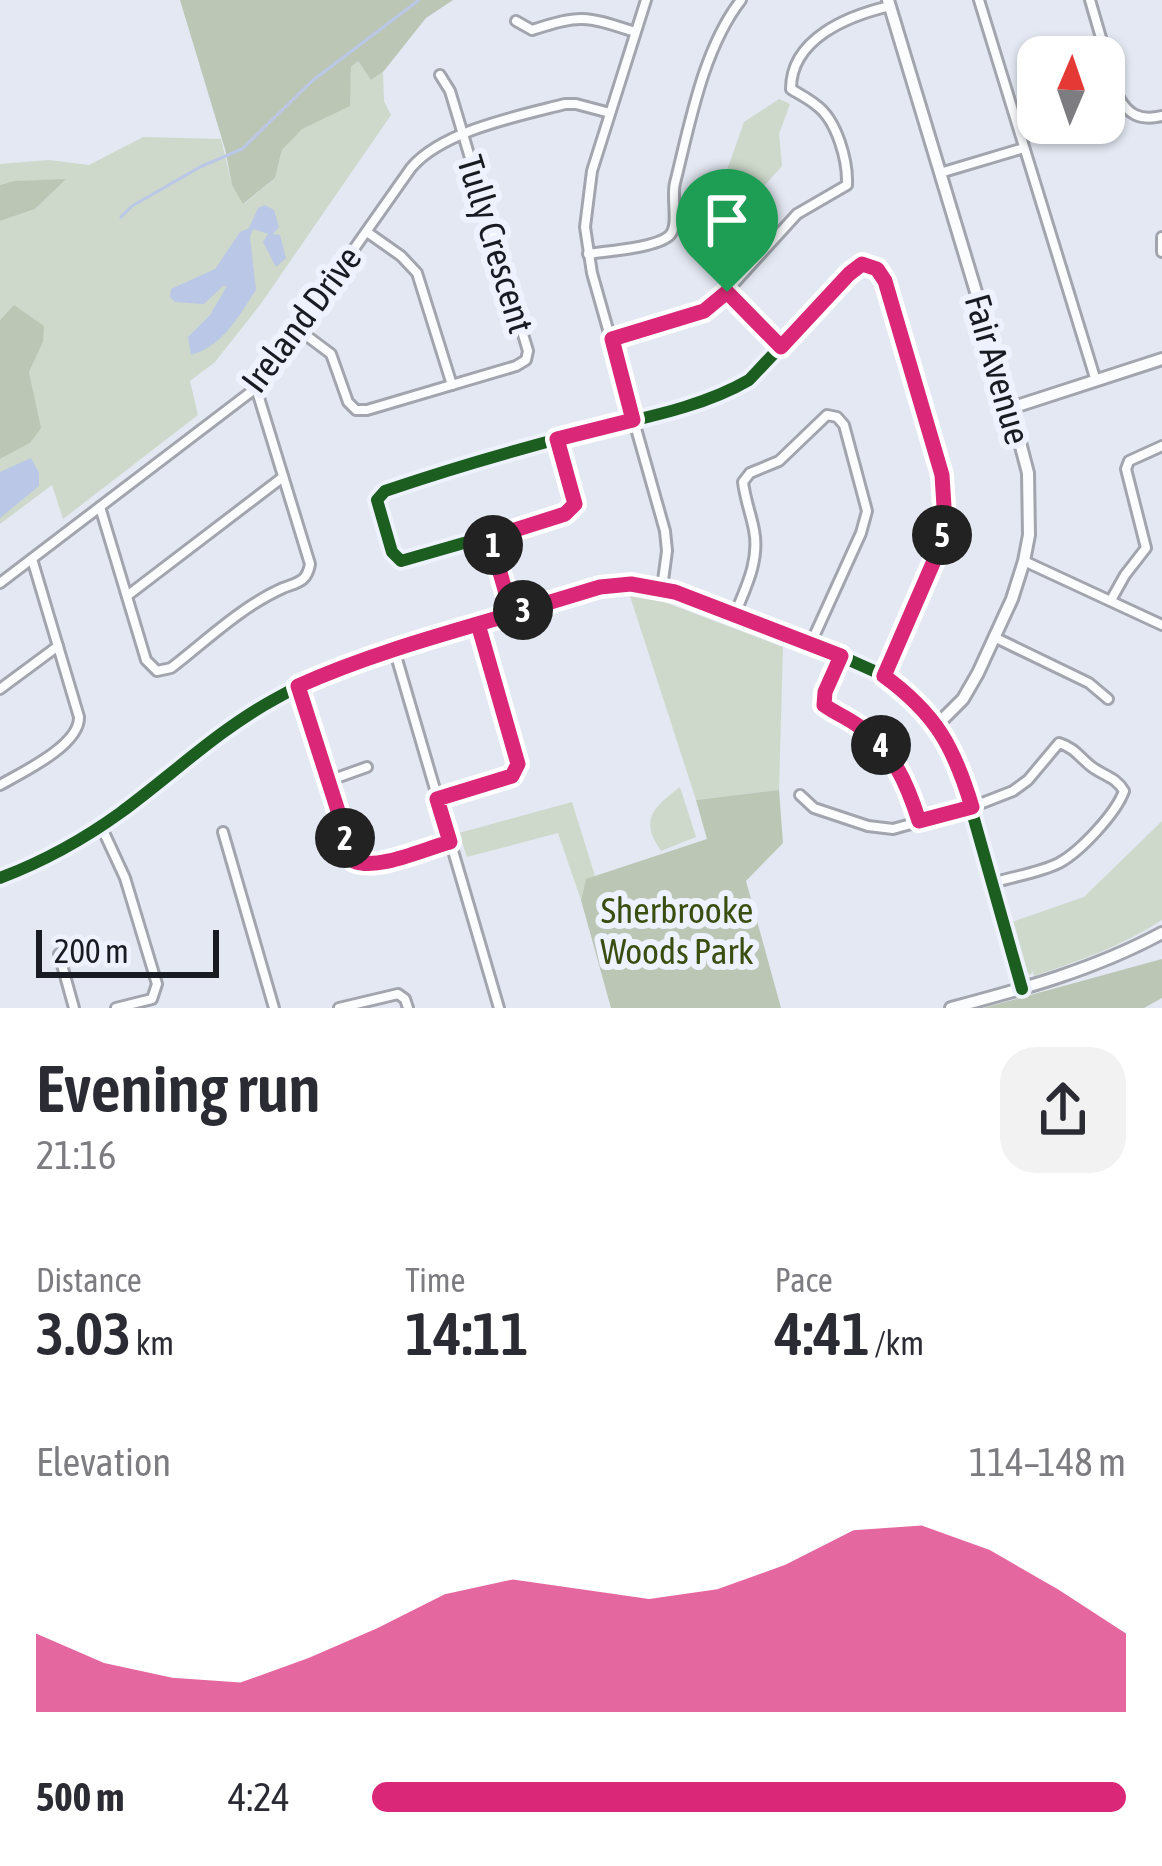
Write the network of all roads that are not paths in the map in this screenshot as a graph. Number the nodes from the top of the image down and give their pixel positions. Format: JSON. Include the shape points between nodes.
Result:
{"nodes":[{"id":1,"x":646,"y":0,"type":"edge"},
{"id":2,"x":741,"y":0,"type":"edge"},
{"id":3,"x":979,"y":0,"type":"edge"},
{"id":4,"x":1090,"y":0,"type":"edge"},
{"id":5,"x":889,"y":3,"type":"edge"},
{"id":6,"x":516,"y":21,"type":"dead end"},
{"id":7,"x":635,"y":32,"type":"junction"},
{"id":8,"x":440,"y":75,"type":"dead end"},
{"id":9,"x":610,"y":112,"type":"junction"},
{"id":10,"x":1162,"y":116,"type":"edge"},
{"id":11,"x":463,"y":134,"type":"junction"},
{"id":12,"x":1024,"y":148,"type":"junction"},
{"id":13,"x":940,"y":173,"type":"junction"},
{"id":14,"x":367,"y":232,"type":"junction"},
{"id":15,"x":1162,"y":237,"type":"edge"},
{"id":16,"x":1162,"y":252,"type":"edge"},
{"id":17,"x":588,"y":254,"type":"junction"},
{"id":18,"x":727,"y":292,"type":"junction"},
{"id":19,"x":299,"y":329,"type":"junction"},
{"id":20,"x":612,"y":339,"type":"junction"},
{"id":21,"x":781,"y":347,"type":"junction"},
{"id":22,"x":1162,"y":359,"type":"edge"},
{"id":23,"x":1096,"y":382,"type":"junction"},
{"id":24,"x":452,"y":385,"type":"junction"},
{"id":25,"x":256,"y":388,"type":"junction"},
{"id":26,"x":1012,"y":409,"type":"junction"},
{"id":27,"x":633,"y":420,"type":"junction"},
{"id":28,"x":557,"y":439,"type":"junction"},
{"id":29,"x":1162,"y":446,"type":"edge"},
{"id":30,"x":283,"y":477,"type":"junction"},
{"id":31,"x":100,"y":507,"type":"junction"},
{"id":32,"x":490,"y":538,"type":"junction"},
{"id":33,"x":32,"y":559,"type":"junction"},
{"id":34,"x":1024,"y":561,"type":"junction"},
{"id":35,"x":0,"y":583,"type":"edge"},
{"id":36,"x":662,"y":588,"type":"junction"},
{"id":37,"x":127,"y":596,"type":"junction"},
{"id":38,"x":1111,"y":600,"type":"junction"},
{"id":39,"x":512,"y":614,"type":"junction"},
{"id":40,"x":735,"y":614,"type":"junction"},
{"id":41,"x":478,"y":624,"type":"junction"},
{"id":42,"x":1162,"y":625,"type":"edge"},
{"id":43,"x":994,"y":637,"type":"junction"},
{"id":44,"x":811,"y":643,"type":"junction"},
{"id":45,"x":58,"y":646,"type":"junction"},
{"id":46,"x":394,"y":649,"type":"junction"},
{"id":47,"x":841,"y":656,"type":"junction"},
{"id":48,"x":884,"y":676,"type":"junction"},
{"id":49,"x":298,"y":686,"type":"junction"},
{"id":50,"x":0,"y":689,"type":"edge"},
{"id":51,"x":1108,"y":699,"type":"dead end"},
{"id":52,"x":937,"y":725,"type":"junction"},
{"id":53,"x":367,"y":767,"type":"dead end"},
{"id":54,"x":328,"y":782,"type":"junction"},
{"id":55,"x":0,"y":785,"type":"edge"},
{"id":56,"x":800,"y":795,"type":"dead end"},
{"id":57,"x":437,"y":799,"type":"junction"},
{"id":58,"x":972,"y":807,"type":"junction"},
{"id":59,"x":919,"y":821,"type":"junction"},
{"id":60,"x":100,"y":826,"type":"junction"},
{"id":61,"x":223,"y":832,"type":"dead end"},
{"id":62,"x":450,"y":842,"type":"junction"},
{"id":63,"x":0,"y":878,"type":"edge"},
{"id":64,"x":993,"y":884,"type":"junction"},
{"id":65,"x":1162,"y":933,"type":"edge"},
{"id":66,"x":59,"y":954,"type":"dead end"},
{"id":67,"x":1022,"y":989,"type":"junction"},
{"id":68,"x":74,"y":1008,"type":"edge"},
{"id":69,"x":116,"y":1008,"type":"edge"},
{"id":70,"x":274,"y":1008,"type":"edge"},
{"id":71,"x":339,"y":1008,"type":"edge"},
{"id":72,"x":408,"y":1008,"type":"edge"},
{"id":73,"x":499,"y":1008,"type":"edge"},
{"id":74,"x":951,"y":1008,"type":"edge"}],
"edges":[{"from":1,"to":7,"type":"street"},
{"from":2,"to":17,"type":"street","via":[[706,68],[673,189],[672,234]]},
{"from":3,"to":12,"type":"street"},
{"from":4,"to":10,"type":"street","via":[[1125,109],[1139,118]]},
{"from":5,"to":13,"type":"street","name":"Fair Avenue"},
{"from":5,"to":18,"type":"street","via":[[825,31],[791,74],[791,89],[829,118],[847,185],[797,214]]},
{"from":6,"to":7,"type":"street","via":[[532,29],[585,17]]},
{"from":7,"to":9,"type":"street"},
{"from":8,"to":11,"type":"street"},
{"from":9,"to":11,"type":"street","name":"Ireland Drive","via":[[565,104]]},
{"from":9,"to":17,"type":"street","via":[[587,192]]},
{"from":11,"to":14,"type":"street","name":"Ireland Drive","via":[[419,158]]},
{"from":11,"to":24,"type":"street","name":"Tully Crescent","via":[[528,356]]},
{"from":12,"to":13,"type":"street"},
{"from":12,"to":23,"type":"street"},
{"from":13,"to":26,"type":"street","name":"Fair Avenue"},
{"from":14,"to":19,"type":"street","name":"Ireland Drive"},
{"from":14,"to":24,"type":"street","via":[[423,285]]},
{"from":15,"to":16,"type":"street"},
{"from":17,"to":20,"type":"street"},
{"from":18,"to":20,"type":"street","via":[[704,311]]},
{"from":18,"to":21,"type":"street"},
{"from":19,"to":24,"type":"street","name":"Tully Crescent","via":[[331,354],[356,410]]},
{"from":19,"to":25,"type":"street","name":"Ireland Drive"},
{"from":20,"to":27,"type":"street"},
{"from":21,"to":27,"type":"street","via":[[730,390]]},
{"from":21,"to":48,"type":"street","via":[[849,274],[862,264],[877,269],[945,498],[940,547]]},
{"from":22,"to":23,"type":"street"},
{"from":23,"to":26,"type":"street"},
{"from":25,"to":30,"type":"street"},
{"from":25,"to":31,"type":"street","name":"Ireland Drive"},
{"from":26,"to":34,"type":"street","name":"Fair Avenue","via":[[1028,473]]},
{"from":27,"to":28,"type":"street"},
{"from":27,"to":36,"type":"street","via":[[665,531]]},
{"from":28,"to":32,"type":"street","via":[[575,504]]},
{"from":28,"to":32,"type":"street","via":[[395,487],[377,500],[401,561]]},
{"from":29,"to":38,"type":"street","via":[[1126,469],[1146,548]]},
{"from":30,"to":37,"type":"street"},
{"from":30,"to":37,"type":"street","via":[[310,564],[303,580],[163,671],[146,660]]},
{"from":31,"to":33,"type":"street","name":"Ireland Drive"},
{"from":31,"to":37,"type":"street"},
{"from":32,"to":39,"type":"street"},
{"from":33,"to":35,"type":"street","name":"Ireland Drive"},
{"from":33,"to":45,"type":"street"},
{"from":34,"to":38,"type":"street"},
{"from":34,"to":43,"type":"street","name":"Fair Avenue"},
{"from":36,"to":39,"type":"street","via":[[600,587]]},
{"from":36,"to":40,"type":"street"},
{"from":38,"to":42,"type":"street"},
{"from":39,"to":41,"type":"street"},
{"from":40,"to":44,"type":"street"},
{"from":40,"to":44,"type":"street","via":[[756,552],[743,482],[779,461],[827,415],[837,417],[867,511]]},
{"from":41,"to":46,"type":"street"},
{"from":41,"to":57,"type":"street","via":[[518,764],[512,776]]},
{"from":43,"to":51,"type":"street"},
{"from":43,"to":52,"type":"street","name":"Fair Avenue","via":[[963,700]]},
{"from":44,"to":47,"type":"street"},
{"from":45,"to":50,"type":"street"},
{"from":45,"to":55,"type":"street","via":[[78,731]]},
{"from":46,"to":49,"type":"street"},
{"from":46,"to":57,"type":"street"},
{"from":47,"to":48,"type":"street"},
{"from":47,"to":59,"type":"street","via":[[824,705],[890,754]]},
{"from":48,"to":52,"type":"street"},
{"from":49,"to":54,"type":"street"},
{"from":49,"to":60,"type":"street","via":[[214,737]]},
{"from":52,"to":58,"type":"street"},
{"from":53,"to":54,"type":"street"},
{"from":54,"to":62,"type":"street","via":[[350,854],[361,865]]},
{"from":56,"to":59,"type":"street","via":[[814,808],[882,829]]},
{"from":57,"to":62,"type":"street"},
{"from":58,"to":59,"type":"street"},
{"from":58,"to":64,"type":"street"},
{"from":58,"to":64,"type":"street","via":[[1028,780],[1059,743],[1124,790],[1078,849]]},
{"from":60,"to":63,"type":"street"},
{"from":60,"to":69,"type":"street","via":[[157,984],[152,999]]},
{"from":61,"to":70,"type":"street"},
{"from":62,"to":73,"type":"street"},
{"from":64,"to":67,"type":"street"},
{"from":65,"to":67,"type":"street"},
{"from":66,"to":68,"type":"street"},
{"from":67,"to":74,"type":"street"},
{"from":71,"to":72,"type":"street","via":[[398,994]]}]}
